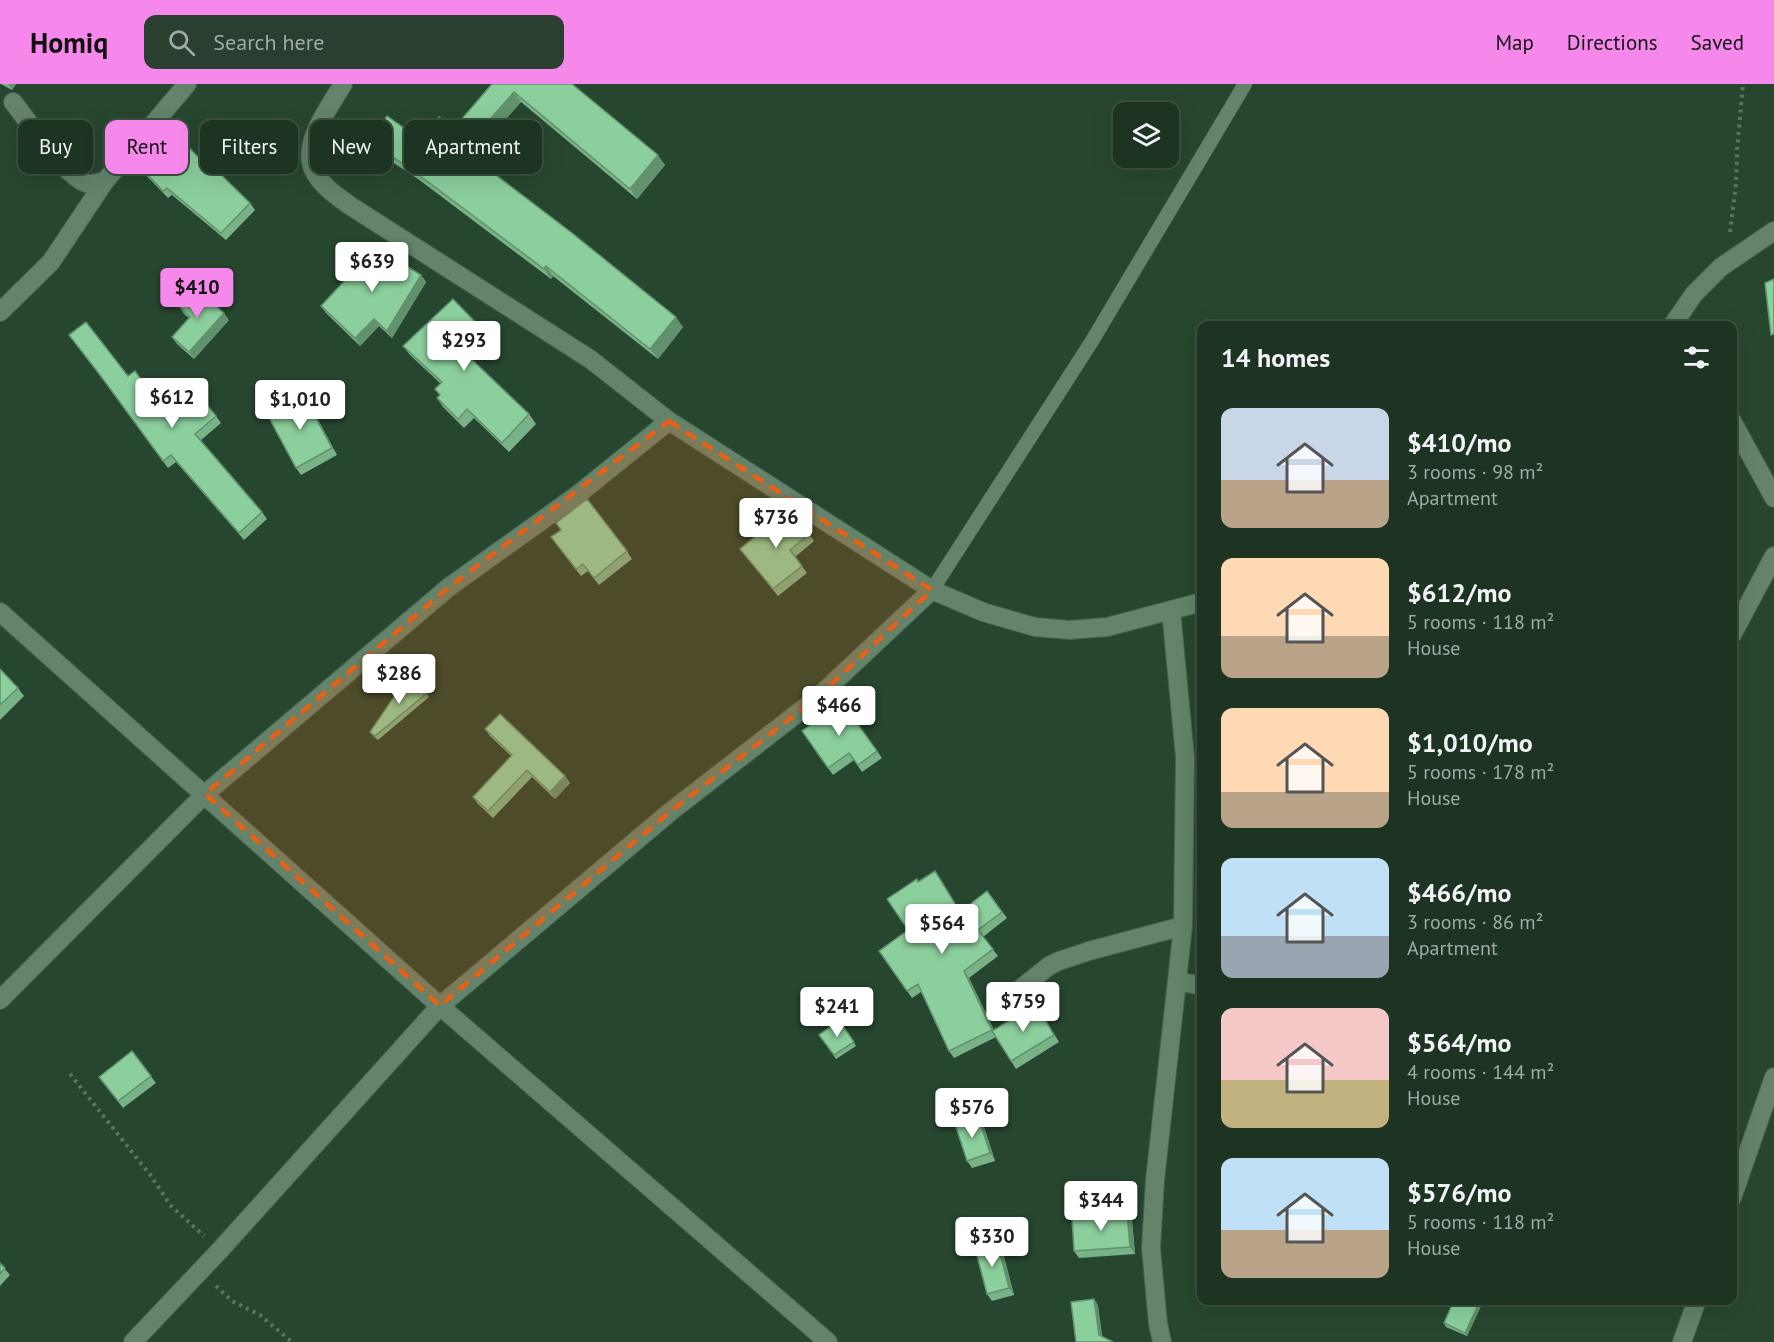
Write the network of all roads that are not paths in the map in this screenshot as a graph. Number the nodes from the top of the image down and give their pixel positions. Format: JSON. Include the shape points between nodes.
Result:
{"nodes":[{"id":1,"x":187,"y":84,"type":"edge"},
{"id":2,"x":343,"y":84,"type":"edge"},
{"id":3,"x":1245,"y":84,"type":"edge"},
{"id":4,"x":13,"y":102,"type":"dead end"},
{"id":5,"x":105,"y":181,"type":"junction"},
{"id":6,"x":1774,"y":231,"type":"edge"},
{"id":7,"x":0,"y":312,"type":"edge"},
{"id":8,"x":1675,"y":321,"type":"edge"},
{"id":9,"x":669,"y":421,"type":"junction"},
{"id":10,"x":1737,"y":430,"type":"edge"},
{"id":11,"x":1774,"y":498,"type":"edge"},
{"id":12,"x":1774,"y":556,"type":"edge"},
{"id":13,"x":932,"y":590,"type":"junction"},
{"id":14,"x":1197,"y":603,"type":"edge"},
{"id":15,"x":1171,"y":610,"type":"junction"},
{"id":16,"x":0,"y":612,"type":"edge"},
{"id":17,"x":1737,"y":626,"type":"edge"},
{"id":18,"x":205,"y":794,"type":"junction"},
{"id":19,"x":1183,"y":926,"type":"junction"},
{"id":20,"x":1177,"y":981,"type":"junction"},
{"id":21,"x":1197,"y":985,"type":"edge"},
{"id":22,"x":0,"y":1000,"type":"edge"},
{"id":23,"x":1000,"y":1005,"type":"dead end"},
{"id":24,"x":440,"y":1006,"type":"junction"},
{"id":25,"x":1774,"y":1077,"type":"edge"},
{"id":26,"x":1737,"y":1184,"type":"edge"},
{"id":27,"x":1694,"y":1305,"type":"edge"},
{"id":28,"x":133,"y":1342,"type":"edge"},
{"id":29,"x":828,"y":1342,"type":"edge"},
{"id":30,"x":1162,"y":1342,"type":"edge"},
{"id":31,"x":1682,"y":1342,"type":"edge"}],
"edges":[{"from":1,"to":5,"type":"street"},
{"from":2,"to":9,"type":"street","via":[[310,148],[310,162],[325,186],[349,206],[590,360]]},
{"from":3,"to":13,"type":"lane","via":[[1092,341]]},
{"from":4,"to":5,"type":"street","via":[[71,173],[86,183]]},
{"from":5,"to":7,"type":"street","via":[[51,262]]},
{"from":6,"to":8,"type":"street","via":[[1721,267],[1694,294]]},
{"from":9,"to":13,"type":"street"},
{"from":9,"to":18,"type":"street","via":[[576,496],[449,587]]},
{"from":10,"to":11,"type":"street"},
{"from":12,"to":17,"type":"street"},
{"from":13,"to":15,"type":"street","via":[[983,612],[1035,627],[1069,630],[1107,627]]},
{"from":13,"to":24,"type":"street","via":[[817,698],[670,812]]},
{"from":14,"to":15,"type":"street"},
{"from":15,"to":19,"type":"street","via":[[1185,757]]},
{"from":16,"to":18,"type":"street"},
{"from":18,"to":22,"type":"street"},
{"from":18,"to":24,"type":"street"},
{"from":19,"to":20,"type":"street"},
{"from":19,"to":23,"type":"street","via":[[1059,960]]},
{"from":20,"to":21,"type":"street"},
{"from":20,"to":30,"type":"street","via":[[1151,1248]]},
{"from":24,"to":28,"type":"street"},
{"from":24,"to":29,"type":"street"},
{"from":25,"to":26,"type":"street"},
{"from":27,"to":31,"type":"street"}]}
